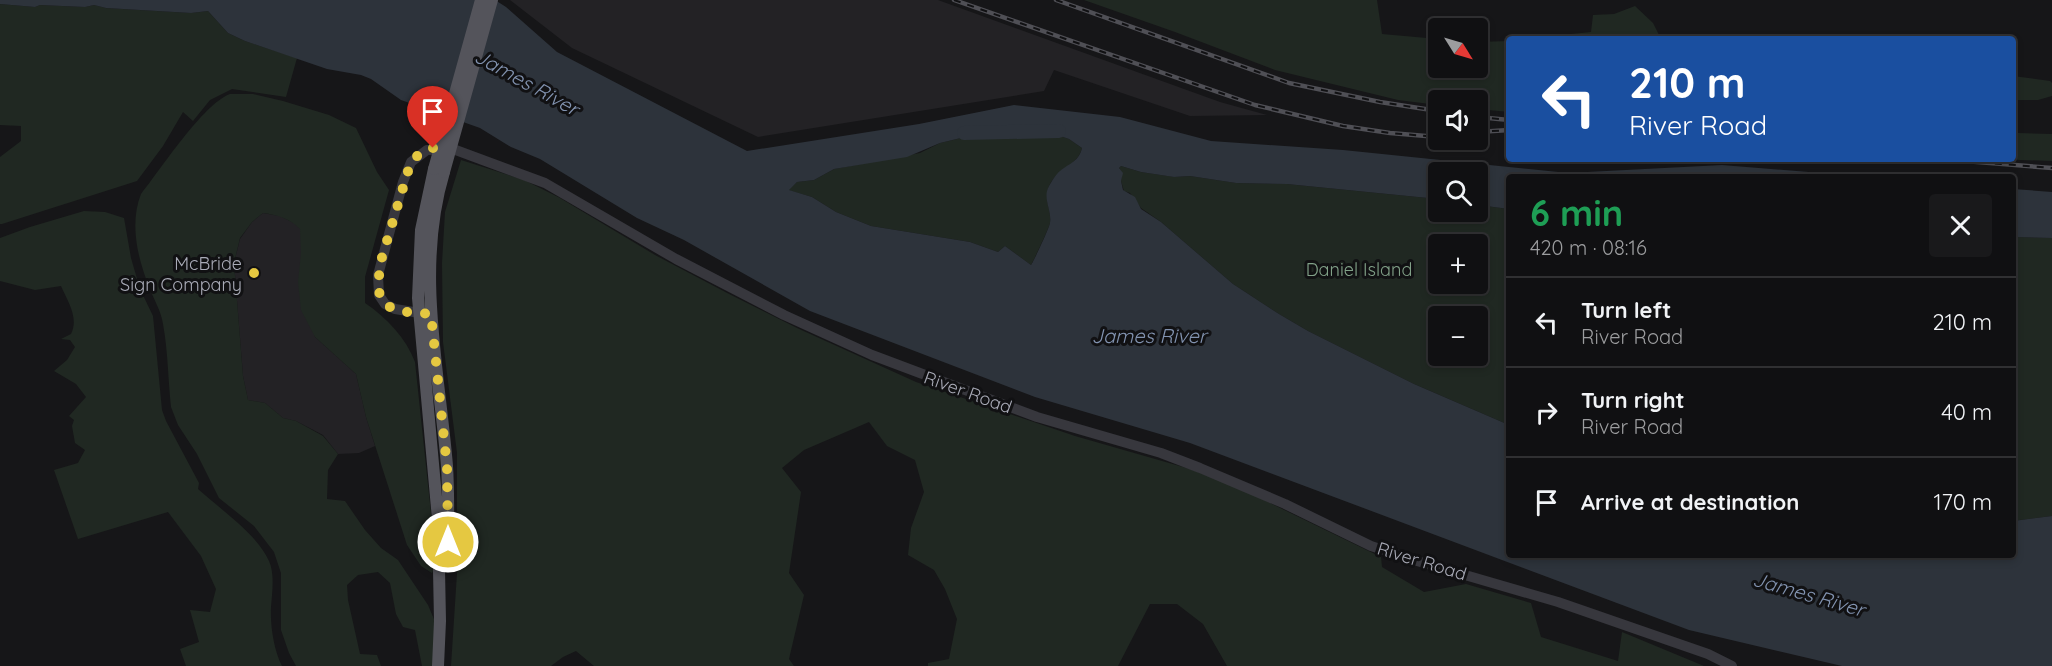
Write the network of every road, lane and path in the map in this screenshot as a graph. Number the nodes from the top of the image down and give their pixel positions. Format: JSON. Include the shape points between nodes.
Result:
{"nodes":[{"id":1,"x":481,"y":0,"type":"edge"},
{"id":2,"x":492,"y":0,"type":"edge"},
{"id":3,"x":439,"y":170,"type":"junction"},
{"id":4,"x":418,"y":313,"type":"junction"},
{"id":5,"x":431,"y":314,"type":"junction"},
{"id":6,"x":438,"y":666,"type":"edge"},
{"id":7,"x":444,"y":666,"type":"edge"},
{"id":8,"x":1732,"y":666,"type":"edge"}],
"edges":[{"from":1,"to":3,"type":"main road","bridge":true},
{"from":2,"to":3,"type":"main road","bridge":true},
{"from":3,"to":4,"type":"main road","via":[[421,230]]},
{"from":3,"to":5,"type":"main road","via":[[432,236]]},
{"from":4,"to":5,"type":"street","name":"River Road"},
{"from":4,"to":6,"type":"main road","via":[[438,519]]},
{"from":4,"to":8,"type":"street","name":"River Road","via":[[395,309],[382,300],[377,282],[380,264],[411,162],[426,150],[453,149],[545,183],[676,259],[872,356],[1036,417],[1200,468],[1371,546],[1558,602]]},
{"from":5,"to":7,"type":"main road","via":[[447,467]]}]}
